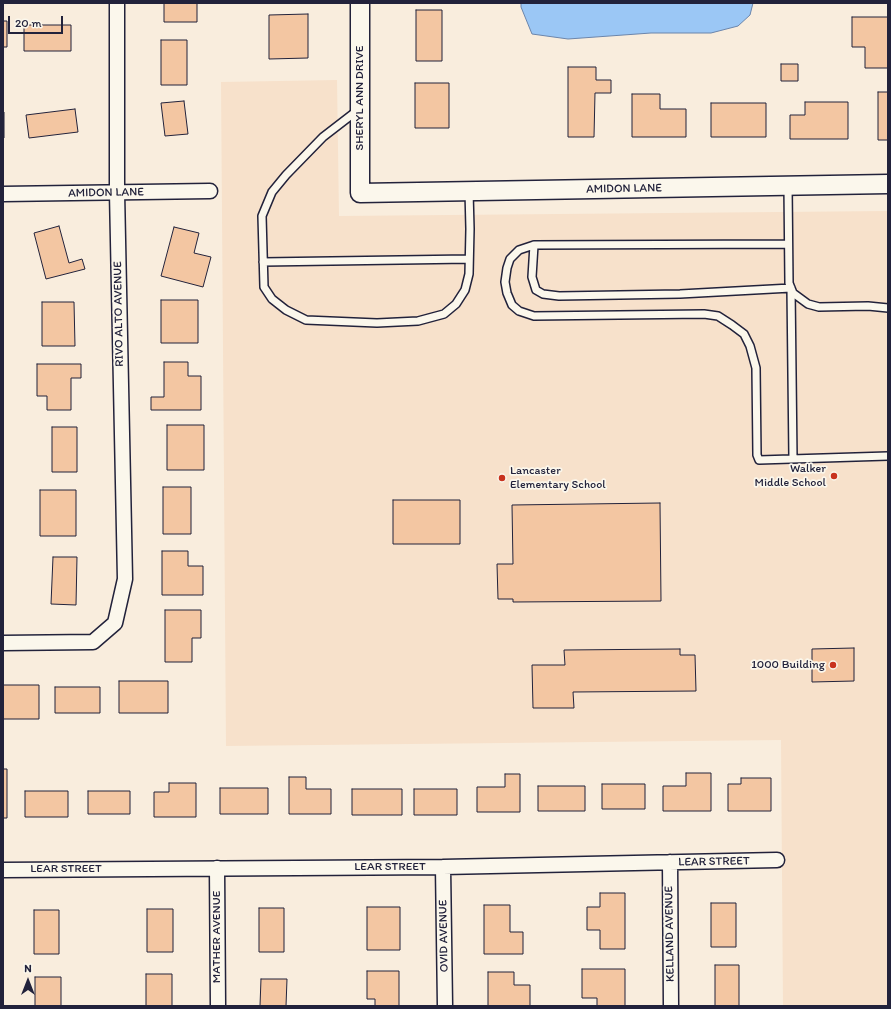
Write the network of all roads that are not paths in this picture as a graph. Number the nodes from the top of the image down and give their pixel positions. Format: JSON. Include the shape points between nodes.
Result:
{"nodes":[{"id":1,"x":117,"y":3,"type":"edge"},
{"id":2,"x":360,"y":3,"type":"edge"},
{"id":3,"x":360,"y":108,"type":"junction"},
{"id":4,"x":888,"y":184,"type":"edge"},
{"id":5,"x":788,"y":186,"type":"junction"},
{"id":6,"x":468,"y":191,"type":"junction"},
{"id":7,"x":117,"y":192,"type":"junction"},
{"id":8,"x":210,"y":192,"type":"dead end"},
{"id":9,"x":360,"y":193,"type":"joint"},
{"id":10,"x":3,"y":194,"type":"edge"},
{"id":11,"x":788,"y":244,"type":"junction"},
{"id":12,"x":534,"y":245,"type":"junction"},
{"id":13,"x":469,"y":259,"type":"junction"},
{"id":14,"x":263,"y":262,"type":"junction"},
{"id":15,"x":791,"y":288,"type":"junction"},
{"id":16,"x":888,"y":308,"type":"edge"},
{"id":17,"x":888,"y":456,"type":"edge"},
{"id":18,"x":793,"y":459,"type":"junction"},
{"id":19,"x":3,"y":643,"type":"edge"},
{"id":20,"x":777,"y":860,"type":"dead end"},
{"id":21,"x":670,"y":862,"type":"junction"},
{"id":22,"x":443,"y":867,"type":"junction"},
{"id":23,"x":217,"y":868,"type":"junction"},
{"id":24,"x":3,"y":870,"type":"edge"},
{"id":25,"x":218,"y":1006,"type":"edge"},
{"id":26,"x":445,"y":1006,"type":"edge"},
{"id":27,"x":671,"y":1006,"type":"edge"}],
"edges":[{"from":1,"to":7,"type":"street","name":"RIVO ALTO AVENUE"},
{"from":2,"to":3,"type":"street","name":"SHERYL ANN DRIVE"},
{"from":3,"to":9,"type":"street","name":"SHERYL ANN DRIVE"},
{"from":3,"to":14,"type":"lane","via":[[323,137],[272,192],[262,216]]},
{"from":4,"to":5,"type":"street","name":"AMIDON LANE"},
{"from":5,"to":6,"type":"street","name":"AMIDON LANE"},
{"from":5,"to":11,"type":"lane"},
{"from":6,"to":9,"type":"street","name":"AMIDON LANE"},
{"from":6,"to":13,"type":"lane"},
{"from":7,"to":8,"type":"street","name":"AMIDON LANE"},
{"from":7,"to":10,"type":"street","name":"AMIDON LANE"},
{"from":7,"to":19,"type":"street","name":"RIVO ALTO AVENUE","via":[[125,579],[115,623],[93,642]]},
{"from":11,"to":12,"type":"lane"},
{"from":11,"to":15,"type":"lane"},
{"from":12,"to":15,"type":"lane","via":[[532,277],[536,290],[543,294],[680,294]]},
{"from":12,"to":18,"type":"lane","via":[[519,250],[510,259],[505,282],[512,305],[526,314],[704,314],[718,316],[732,324],[744,334],[756,368],[759,460]]},
{"from":13,"to":14,"type":"lane"},
{"from":13,"to":14,"type":"lane","via":[[465,290],[456,304],[444,314],[418,321],[377,323],[306,320],[286,310],[272,299],[264,287]]},
{"from":15,"to":16,"type":"lane","via":[[808,304],[819,308]]},
{"from":15,"to":18,"type":"lane"},
{"from":17,"to":18,"type":"lane"},
{"from":20,"to":21,"type":"street","name":"LEAR STREET"},
{"from":21,"to":22,"type":"street","name":"LEAR STREET"},
{"from":21,"to":27,"type":"street","name":"KELLAND AVENUE"},
{"from":22,"to":23,"type":"street","name":"LEAR STREET"},
{"from":22,"to":26,"type":"street","name":"OVID AVENUE"},
{"from":23,"to":24,"type":"street","name":"LEAR STREET"},
{"from":23,"to":25,"type":"street","name":"MATHER AVENUE"}]}
